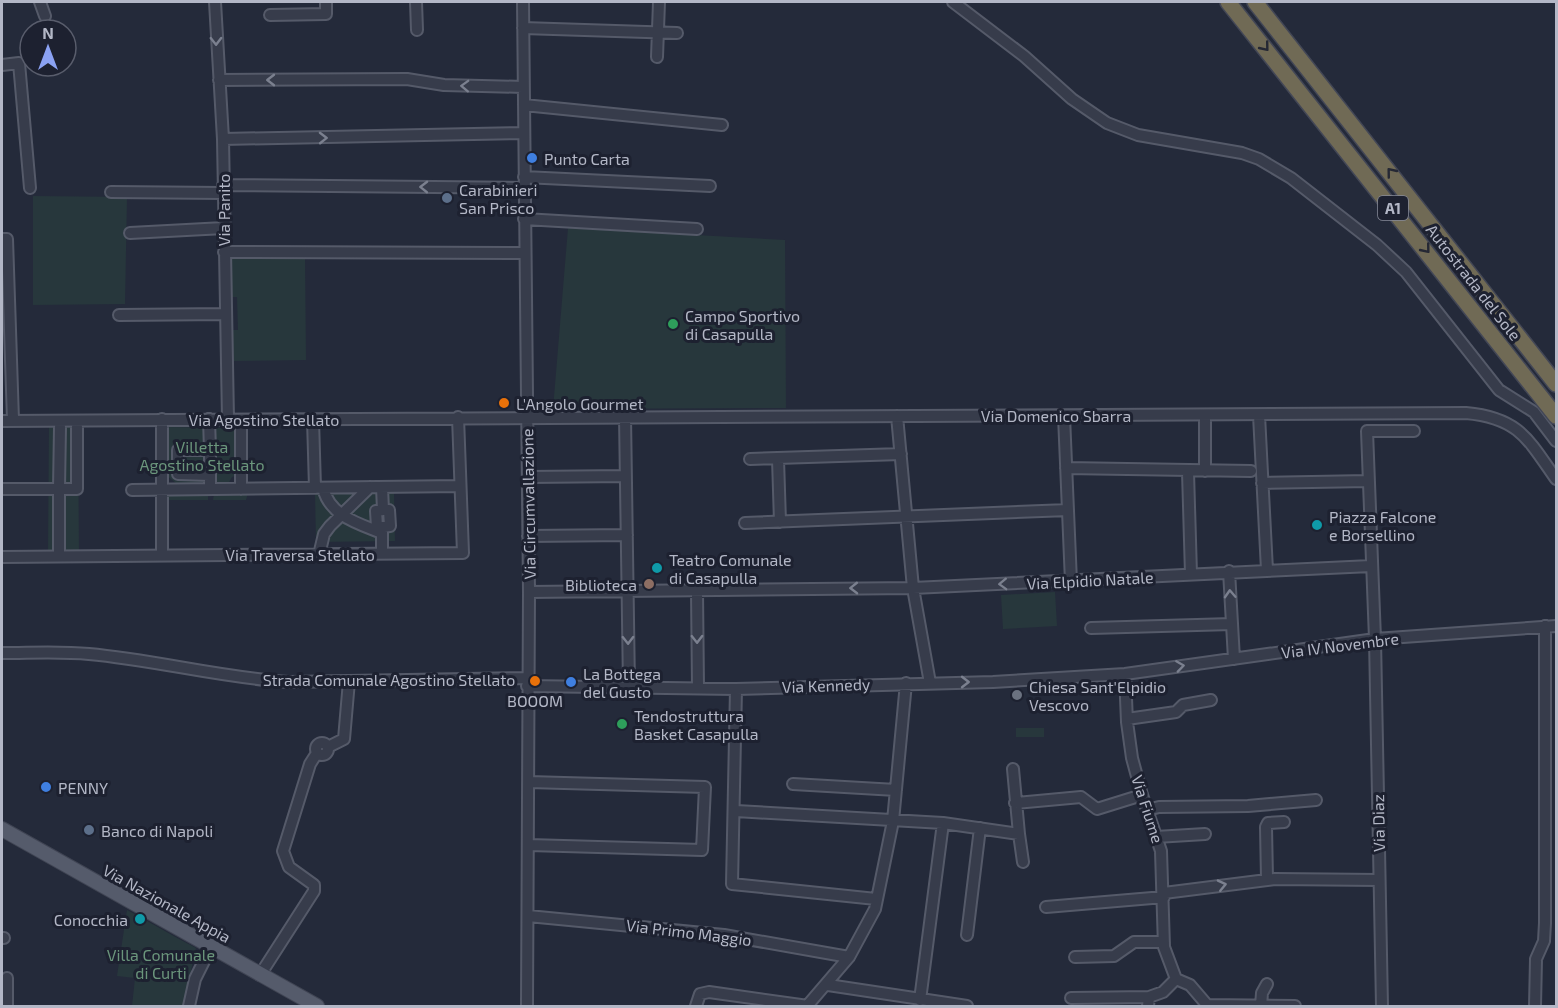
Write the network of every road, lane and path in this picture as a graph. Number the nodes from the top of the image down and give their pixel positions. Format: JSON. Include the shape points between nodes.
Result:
{"nodes":[{"id":1,"x":40,"y":2,"type":"edge"},
{"id":2,"x":215,"y":2,"type":"edge"},
{"id":3,"x":326,"y":2,"type":"edge"},
{"id":4,"x":416,"y":2,"type":"edge"},
{"id":5,"x":522,"y":2,"type":"edge"},
{"id":6,"x":659,"y":2,"type":"edge"},
{"id":7,"x":953,"y":2,"type":"edge"},
{"id":8,"x":1228,"y":2,"type":"edge"},
{"id":9,"x":1254,"y":2,"type":"edge"},
{"id":10,"x":270,"y":15,"type":"dead end"},
{"id":11,"x":45,"y":16,"type":"dead end"},
{"id":12,"x":523,"y":28,"type":"junction"},
{"id":13,"x":417,"y":30,"type":"dead end"},
{"id":14,"x":657,"y":32,"type":"junction"},
{"id":15,"x":677,"y":33,"type":"dead end"},
{"id":16,"x":657,"y":57,"type":"dead end"},
{"id":17,"x":2,"y":65,"type":"edge"},
{"id":18,"x":219,"y":80,"type":"junction"},
{"id":19,"x":523,"y":87,"type":"junction"},
{"id":20,"x":524,"y":105,"type":"junction"},
{"id":21,"x":722,"y":125,"type":"dead end"},
{"id":22,"x":524,"y":133,"type":"junction"},
{"id":23,"x":223,"y":139,"type":"junction"},
{"id":24,"x":524,"y":182,"type":"junction"},
{"id":25,"x":710,"y":186,"type":"dead end"},
{"id":26,"x":30,"y":188,"type":"dead end"},
{"id":27,"x":223,"y":189,"type":"junction"},
{"id":28,"x":111,"y":192,"type":"dead end"},
{"id":29,"x":524,"y":219,"type":"junction"},
{"id":30,"x":224,"y":228,"type":"junction"},
{"id":31,"x":697,"y":229,"type":"dead end"},
{"id":32,"x":130,"y":233,"type":"dead end"},
{"id":33,"x":2,"y":239,"type":"edge"},
{"id":34,"x":224,"y":252,"type":"junction"},
{"id":35,"x":524,"y":253,"type":"junction"},
{"id":36,"x":225,"y":314,"type":"junction"},
{"id":37,"x":119,"y":315,"type":"dead end"},
{"id":38,"x":1557,"y":384,"type":"edge"},
{"id":39,"x":1205,"y":415,"type":"junction"},
{"id":40,"x":1259,"y":415,"type":"junction"},
{"id":41,"x":527,"y":416,"type":"junction"},
{"id":42,"x":625,"y":416,"type":"junction"},
{"id":43,"x":897,"y":416,"type":"junction"},
{"id":44,"x":1064,"y":416,"type":"junction"},
{"id":45,"x":1557,"y":416,"type":"edge"},
{"id":46,"x":458,"y":417,"type":"junction"},
{"id":47,"x":162,"y":419,"type":"junction"},
{"id":48,"x":209,"y":419,"type":"junction"},
{"id":49,"x":228,"y":419,"type":"junction"},
{"id":50,"x":313,"y":419,"type":"junction"},
{"id":51,"x":7,"y":421,"type":"edge"},
{"id":52,"x":241,"y":426,"type":"dead end"},
{"id":53,"x":60,"y":427,"type":"dead end"},
{"id":54,"x":76,"y":427,"type":"dead end"},
{"id":55,"x":1414,"y":431,"type":"dead end"},
{"id":56,"x":1557,"y":441,"type":"edge"},
{"id":57,"x":210,"y":450,"type":"junction"},
{"id":58,"x":901,"y":454,"type":"junction"},
{"id":59,"x":750,"y":459,"type":"dead end"},
{"id":60,"x":778,"y":459,"type":"junction"},
{"id":61,"x":1066,"y":468,"type":"junction"},
{"id":62,"x":1205,"y":471,"type":"junction"},
{"id":63,"x":1251,"y":471,"type":"dead end"},
{"id":64,"x":1188,"y":472,"type":"junction"},
{"id":65,"x":210,"y":475,"type":"junction"},
{"id":66,"x":626,"y":476,"type":"junction"},
{"id":67,"x":528,"y":477,"type":"junction"},
{"id":68,"x":1557,"y":479,"type":"edge"},
{"id":69,"x":1368,"y":481,"type":"junction"},
{"id":70,"x":1262,"y":483,"type":"junction"},
{"id":71,"x":460,"y":486,"type":"junction"},
{"id":72,"x":370,"y":487,"type":"junction"},
{"id":73,"x":382,"y":487,"type":"junction"},
{"id":74,"x":319,"y":488,"type":"junction"},
{"id":75,"x":2,"y":489,"type":"edge"},
{"id":76,"x":59,"y":489,"type":"junction"},
{"id":77,"x":162,"y":489,"type":"junction"},
{"id":78,"x":210,"y":489,"type":"junction"},
{"id":79,"x":241,"y":489,"type":"junction"},
{"id":80,"x":132,"y":490,"type":"dead end"},
{"id":81,"x":1068,"y":510,"type":"junction"},
{"id":82,"x":342,"y":516,"type":"junction"},
{"id":83,"x":908,"y":517,"type":"junction"},
{"id":84,"x":780,"y":522,"type":"junction"},
{"id":85,"x":745,"y":523,"type":"dead end"},
{"id":86,"x":382,"y":530,"type":"junction"},
{"id":87,"x":627,"y":536,"type":"junction"},
{"id":88,"x":528,"y":537,"type":"junction"},
{"id":89,"x":381,"y":554,"type":"junction"},
{"id":90,"x":162,"y":555,"type":"junction"},
{"id":91,"x":319,"y":555,"type":"junction"},
{"id":92,"x":59,"y":556,"type":"junction"},
{"id":93,"x":2,"y":557,"type":"edge"},
{"id":94,"x":1371,"y":566,"type":"junction"},
{"id":95,"x":1267,"y":570,"type":"junction"},
{"id":96,"x":1229,"y":571,"type":"junction"},
{"id":97,"x":1191,"y":574,"type":"junction"},
{"id":98,"x":1071,"y":582,"type":"junction"},
{"id":99,"x":913,"y":588,"type":"junction"},
{"id":100,"x":697,"y":591,"type":"junction"},
{"id":101,"x":529,"y":592,"type":"junction"},
{"id":102,"x":628,"y":592,"type":"junction"},
{"id":103,"x":1232,"y":624,"type":"junction"},
{"id":104,"x":1551,"y":626,"type":"edge"},
{"id":105,"x":1091,"y":628,"type":"dead end"},
{"id":106,"x":1375,"y":639,"type":"junction"},
{"id":107,"x":2,"y":653,"type":"edge"},
{"id":108,"x":1234,"y":659,"type":"junction"},
{"id":109,"x":1125,"y":674,"type":"junction"},
{"id":110,"x":350,"y":681,"type":"junction"},
{"id":111,"x":527,"y":682,"type":"junction"},
{"id":112,"x":906,"y":682,"type":"junction"},
{"id":113,"x":930,"y":683,"type":"junction"},
{"id":114,"x":629,"y":687,"type":"junction"},
{"id":115,"x":698,"y":688,"type":"junction"},
{"id":116,"x":736,"y":689,"type":"junction"},
{"id":117,"x":1211,"y":700,"type":"dead end"},
{"id":118,"x":1127,"y":719,"type":"junction"},
{"id":119,"x":1551,"y":761,"type":"edge"},
{"id":120,"x":1013,"y":768,"type":"dead end"},
{"id":121,"x":529,"y":782,"type":"junction"},
{"id":122,"x":793,"y":784,"type":"dead end"},
{"id":123,"x":896,"y":790,"type":"junction"},
{"id":124,"x":1142,"y":795,"type":"junction"},
{"id":125,"x":1316,"y":800,"type":"dead end"},
{"id":126,"x":1015,"y":803,"type":"junction"},
{"id":127,"x":1147,"y":810,"type":"junction"},
{"id":128,"x":736,"y":811,"type":"junction"},
{"id":129,"x":893,"y":821,"type":"junction"},
{"id":130,"x":1284,"y":822,"type":"dead end"},
{"id":131,"x":943,"y":823,"type":"junction"},
{"id":132,"x":980,"y":828,"type":"junction"},
{"id":133,"x":2,"y":829,"type":"edge"},
{"id":134,"x":1019,"y":834,"type":"junction"},
{"id":135,"x":1205,"y":834,"type":"dead end"},
{"id":136,"x":1156,"y":837,"type":"junction"},
{"id":137,"x":529,"y":846,"type":"junction"},
{"id":138,"x":1023,"y":862,"type":"dead end"},
{"id":139,"x":1267,"y":879,"type":"junction"},
{"id":140,"x":1379,"y":880,"type":"junction"},
{"id":141,"x":1164,"y":895,"type":"junction"},
{"id":142,"x":876,"y":899,"type":"junction"},
{"id":143,"x":1046,"y":907,"type":"dead end"},
{"id":144,"x":528,"y":916,"type":"junction"},
{"id":145,"x":967,"y":935,"type":"dead end"},
{"id":146,"x":1544,"y":941,"type":"junction"},
{"id":147,"x":1164,"y":942,"type":"junction"},
{"id":148,"x":1557,"y":942,"type":"edge"},
{"id":149,"x":211,"y":947,"type":"junction"},
{"id":150,"x":849,"y":957,"type":"junction"},
{"id":151,"x":1076,"y":957,"type":"dead end"},
{"id":152,"x":260,"y":975,"type":"junction"},
{"id":153,"x":7,"y":978,"type":"dead end"},
{"id":154,"x":1176,"y":980,"type":"junction"},
{"id":155,"x":1267,"y":984,"type":"dead end"},
{"id":156,"x":828,"y":985,"type":"junction"},
{"id":157,"x":1071,"y":998,"type":"dead end"},
{"id":158,"x":920,"y":1000,"type":"junction"},
{"id":159,"x":1148,"y":1002,"type":"edge"},
{"id":160,"x":7,"y":1006,"type":"edge"},
{"id":161,"x":189,"y":1006,"type":"edge"},
{"id":162,"x":317,"y":1006,"type":"edge"},
{"id":163,"x":527,"y":1006,"type":"edge"},
{"id":164,"x":696,"y":1006,"type":"edge"},
{"id":165,"x":807,"y":1006,"type":"edge"},
{"id":166,"x":967,"y":1006,"type":"edge"},
{"id":167,"x":1208,"y":1006,"type":"edge"},
{"id":168,"x":1261,"y":1006,"type":"edge"},
{"id":169,"x":1294,"y":1006,"type":"edge"},
{"id":170,"x":1382,"y":1006,"type":"edge"},
{"id":171,"x":1535,"y":1006,"type":"edge"}],
"edges":[{"from":1,"to":11,"type":"street"},
{"from":2,"to":18,"type":"street","name":"Via Panito","one_way":true},
{"from":3,"to":10,"type":"street","via":[[326,14]]},
{"from":4,"to":13,"type":"street"},
{"from":5,"to":12,"type":"street","name":"Via Circumvallazione"},
{"from":6,"to":14,"type":"street"},
{"from":7,"to":56,"type":"street","via":[[1090,112],[1123,131],[1242,153],[1291,178],[1406,272],[1499,390],[1534,412]]},
{"from":8,"to":45,"type":"highway","name":"Autostrada del Sole","number":"A1","one_way":true},
{"from":38,"to":9,"type":"highway","name":"Autostrada del Sole","number":"A1","one_way":true},
{"from":12,"to":14,"type":"street"},
{"from":12,"to":19,"type":"street","name":"Via Circumvallazione"},
{"from":14,"to":15,"type":"street"},
{"from":14,"to":16,"type":"street"},
{"from":17,"to":26,"type":"street","via":[[19,63]]},
{"from":19,"to":18,"type":"street","one_way":true,"via":[[444,85],[407,79]]},
{"from":18,"to":23,"type":"street","name":"Via Panito"},
{"from":19,"to":20,"type":"street","name":"Via Circumvallazione"},
{"from":20,"to":21,"type":"street"},
{"from":20,"to":22,"type":"street","name":"Via Circumvallazione"},
{"from":23,"to":22,"type":"street","one_way":true},
{"from":22,"to":24,"type":"street","name":"Via Circumvallazione"},
{"from":23,"to":27,"type":"street","name":"Via Panito"},
{"from":24,"to":25,"type":"street"},
{"from":24,"to":27,"type":"street","one_way":true},
{"from":24,"to":29,"type":"street","name":"Via Circumvallazione"},
{"from":27,"to":28,"type":"street"},
{"from":27,"to":30,"type":"street","name":"Via Panito"},
{"from":29,"to":31,"type":"street"},
{"from":29,"to":35,"type":"street","name":"Via Circumvallazione"},
{"from":30,"to":32,"type":"street"},
{"from":30,"to":34,"type":"street","name":"Via Panito"},
{"from":33,"to":51,"type":"street","via":[[7,239]]},
{"from":34,"to":35,"type":"street"},
{"from":34,"to":36,"type":"street","name":"Via Panito"},
{"from":35,"to":41,"type":"street","name":"Via Circumvallazione"},
{"from":36,"to":37,"type":"street"},
{"from":36,"to":49,"type":"street","name":"Via Panito"},
{"from":39,"to":40,"type":"street","name":"Via Domenico Sbarra"},
{"from":39,"to":44,"type":"street","name":"Via Domenico Sbarra"},
{"from":39,"to":62,"type":"street"},
{"from":40,"to":68,"type":"street","name":"Via Domenico Sbarra","via":[[1490,416],[1509,423],[1524,436]]},
{"from":40,"to":70,"type":"street"},
{"from":41,"to":42,"type":"street","name":"Via Domenico Sbarra"},
{"from":41,"to":46,"type":"street","name":"Via Agostino Stellato"},
{"from":41,"to":67,"type":"street","name":"Via Circumvallazione"},
{"from":42,"to":43,"type":"street","name":"Via Domenico Sbarra"},
{"from":42,"to":66,"type":"street"},
{"from":43,"to":44,"type":"street","name":"Via Domenico Sbarra"},
{"from":43,"to":58,"type":"street"},
{"from":44,"to":61,"type":"street"},
{"from":46,"to":50,"type":"street","name":"Via Agostino Stellato"},
{"from":46,"to":71,"type":"street","name":"Via Traversa Stellato"},
{"from":47,"to":48,"type":"street","name":"Via Agostino Stellato"},
{"from":47,"to":51,"type":"street","name":"Via Agostino Stellato"},
{"from":47,"to":77,"type":"street"},
{"from":48,"to":49,"type":"street","name":"Via Agostino Stellato"},
{"from":48,"to":57,"type":"street"},
{"from":49,"to":50,"type":"street","name":"Via Agostino Stellato"},
{"from":50,"to":74,"type":"street"},
{"from":52,"to":79,"type":"street"},
{"from":53,"to":76,"type":"street"},
{"from":54,"to":76,"type":"street","via":[[77,489]]},
{"from":55,"to":69,"type":"street","name":"Via Diaz","via":[[1367,431]]},
{"from":57,"to":65,"type":"street"},
{"from":57,"to":65,"type":"street","via":[[178,450],[178,474]]},
{"from":58,"to":60,"type":"street"},
{"from":58,"to":83,"type":"street"},
{"from":59,"to":60,"type":"street"},
{"from":60,"to":84,"type":"street"},
{"from":61,"to":64,"type":"street"},
{"from":61,"to":81,"type":"street"},
{"from":62,"to":63,"type":"street"},
{"from":62,"to":64,"type":"street"},
{"from":64,"to":97,"type":"street"},
{"from":65,"to":78,"type":"street"},
{"from":66,"to":67,"type":"street"},
{"from":66,"to":87,"type":"street"},
{"from":67,"to":88,"type":"street","name":"Via Circumvallazione"},
{"from":69,"to":70,"type":"street"},
{"from":69,"to":94,"type":"street","name":"Via Diaz"},
{"from":70,"to":95,"type":"street"},
{"from":71,"to":73,"type":"street"},
{"from":71,"to":89,"type":"street","name":"Via Traversa Stellato","via":[[463,554]]},
{"from":72,"to":73,"type":"street"},
{"from":72,"to":74,"type":"street"},
{"from":72,"to":82,"type":"street"},
{"from":73,"to":86,"type":"street","via":[[383,510],[376,510],[377,527]]},
{"from":74,"to":79,"type":"street"},
{"from":74,"to":82,"type":"street"},
{"from":75,"to":76,"type":"street"},
{"from":76,"to":92,"type":"street"},
{"from":77,"to":78,"type":"street"},
{"from":77,"to":80,"type":"street"},
{"from":77,"to":90,"type":"street"},
{"from":78,"to":79,"type":"street"},
{"from":81,"to":83,"type":"street"},
{"from":81,"to":98,"type":"street"},
{"from":82,"to":86,"type":"street"},
{"from":82,"to":91,"type":"street","via":[[324,534]]},
{"from":83,"to":84,"type":"street"},
{"from":83,"to":99,"type":"street"},
{"from":84,"to":85,"type":"street"},
{"from":86,"to":89,"type":"street"},
{"from":87,"to":88,"type":"street"},
{"from":87,"to":102,"type":"street"},
{"from":88,"to":101,"type":"street","name":"Via Circumvallazione"},
{"from":89,"to":91,"type":"street","name":"Via Traversa Stellato"},
{"from":90,"to":91,"type":"street","name":"Via Traversa Stellato"},
{"from":90,"to":92,"type":"street","name":"Via Traversa Stellato"},
{"from":92,"to":93,"type":"street","name":"Via Traversa Stellato"},
{"from":94,"to":95,"type":"street"},
{"from":94,"to":106,"type":"street","name":"Via Diaz"},
{"from":95,"to":96,"type":"street","name":"Via Elpidio Natale"},
{"from":96,"to":97,"type":"street","name":"Via Elpidio Natale"},
{"from":103,"to":96,"type":"street","one_way":true},
{"from":97,"to":98,"type":"street","name":"Via Elpidio Natale"},
{"from":98,"to":99,"type":"street","name":"Via Elpidio Natale","one_way":true},
{"from":99,"to":100,"type":"street","name":"Via Elpidio Natale","one_way":true},
{"from":99,"to":113,"type":"street"},
{"from":100,"to":102,"type":"street","name":"Via Elpidio Natale"},
{"from":100,"to":115,"type":"street","one_way":true},
{"from":101,"to":102,"type":"street","name":"Via Elpidio Natale"},
{"from":101,"to":111,"type":"street","name":"Via Circumvallazione"},
{"from":102,"to":114,"type":"street","one_way":true},
{"from":103,"to":105,"type":"street"},
{"from":103,"to":108,"type":"street"},
{"from":104,"to":106,"type":"street","name":"Via IV Novembre"},
{"from":104,"to":119,"type":"street"},
{"from":106,"to":108,"type":"street","name":"Via IV Novembre"},
{"from":106,"to":140,"type":"street","name":"Via Diaz"},
{"from":107,"to":110,"type":"street","name":"Strada Comunale Agostino Stellato","via":[[88,654],[183,666],[250,680]]},
{"from":109,"to":108,"type":"street","name":"Via IV Novembre","one_way":true},
{"from":113,"to":109,"type":"street","name":"Via Kennedy","one_way":true},
{"from":109,"to":118,"type":"street","name":"Via Fiume"},
{"from":110,"to":111,"type":"street","name":"Strada Comunale Agostino Stellato"},
{"from":110,"to":152,"type":"street","via":[[344,739],[328,747],[320,744],[316,749],[283,851],[289,867],[315,888]]},
{"from":111,"to":114,"type":"street","name":"Via Kennedy"},
{"from":111,"to":121,"type":"street","name":"Via Circumvallazione"},
{"from":112,"to":113,"type":"street","name":"Via Kennedy"},
{"from":112,"to":116,"type":"street","name":"Via Kennedy"},
{"from":112,"to":123,"type":"street"},
{"from":114,"to":115,"type":"street","name":"Via Kennedy"},
{"from":115,"to":116,"type":"street","name":"Via Kennedy"},
{"from":116,"to":128,"type":"street"},
{"from":117,"to":118,"type":"street","via":[[1183,705],[1176,712]]},
{"from":118,"to":124,"type":"street","name":"Via Fiume"},
{"from":119,"to":146,"type":"street"},
{"from":120,"to":126,"type":"street"},
{"from":121,"to":137,"type":"street","name":"Via Circumvallazione"},
{"from":121,"to":137,"type":"street","via":[[705,787],[702,850]]},
{"from":122,"to":123,"type":"street"},
{"from":123,"to":129,"type":"street"},
{"from":124,"to":126,"type":"street","via":[[1097,809],[1081,797]]},
{"from":124,"to":127,"type":"street","name":"Via Fiume"},
{"from":125,"to":127,"type":"street"},
{"from":126,"to":134,"type":"street"},
{"from":127,"to":136,"type":"street","name":"Via Fiume"},
{"from":128,"to":129,"type":"street"},
{"from":128,"to":142,"type":"street","via":[[732,884]]},
{"from":129,"to":131,"type":"street"},
{"from":129,"to":142,"type":"street"},
{"from":130,"to":139,"type":"street","via":[[1268,823],[1266,827]]},
{"from":131,"to":132,"type":"street"},
{"from":131,"to":158,"type":"street"},
{"from":132,"to":134,"type":"street"},
{"from":132,"to":145,"type":"street"},
{"from":133,"to":149,"type":"main road","name":"Via Nazionale Appia"},
{"from":134,"to":138,"type":"street"},
{"from":135,"to":136,"type":"street"},
{"from":136,"to":141,"type":"street","name":"Via Fiume","via":[[1161,851]]},
{"from":137,"to":144,"type":"street","name":"Via Circumvallazione"},
{"from":139,"to":140,"type":"street"},
{"from":141,"to":139,"type":"street","one_way":true},
{"from":140,"to":170,"type":"street","name":"Via Diaz"},
{"from":141,"to":143,"type":"street"},
{"from":141,"to":147,"type":"street","name":"Via Fiume"},
{"from":142,"to":150,"type":"street","via":[[875,909]]},
{"from":144,"to":150,"type":"street","name":"Via Primo Maggio","via":[[724,935]]},
{"from":144,"to":163,"type":"street","name":"Via Circumvallazione"},
{"from":146,"to":148,"type":"street"},
{"from":146,"to":171,"type":"street","via":[[1536,958]]},
{"from":147,"to":151,"type":"street","via":[[1134,942],[1114,956]]},
{"from":147,"to":154,"type":"street","name":"Via Fiume"},
{"from":149,"to":152,"type":"main road","name":"Via Nazionale Appia"},
{"from":149,"to":161,"type":"street","via":[[195,979]]},
{"from":150,"to":156,"type":"street"},
{"from":152,"to":162,"type":"main road","name":"Via Nazionale Appia"},
{"from":153,"to":160,"type":"street"},
{"from":154,"to":159,"type":"street"},
{"from":154,"to":167,"type":"street","via":[[1190,985]]},
{"from":155,"to":168,"type":"street"},
{"from":156,"to":158,"type":"street"},
{"from":156,"to":165,"type":"street"},
{"from":157,"to":159,"type":"street"},
{"from":158,"to":166,"type":"street"},
{"from":164,"to":165,"type":"street","via":[[700,994],[710,992]]},
{"from":167,"to":168,"type":"street"},
{"from":168,"to":169,"type":"street"}]}
